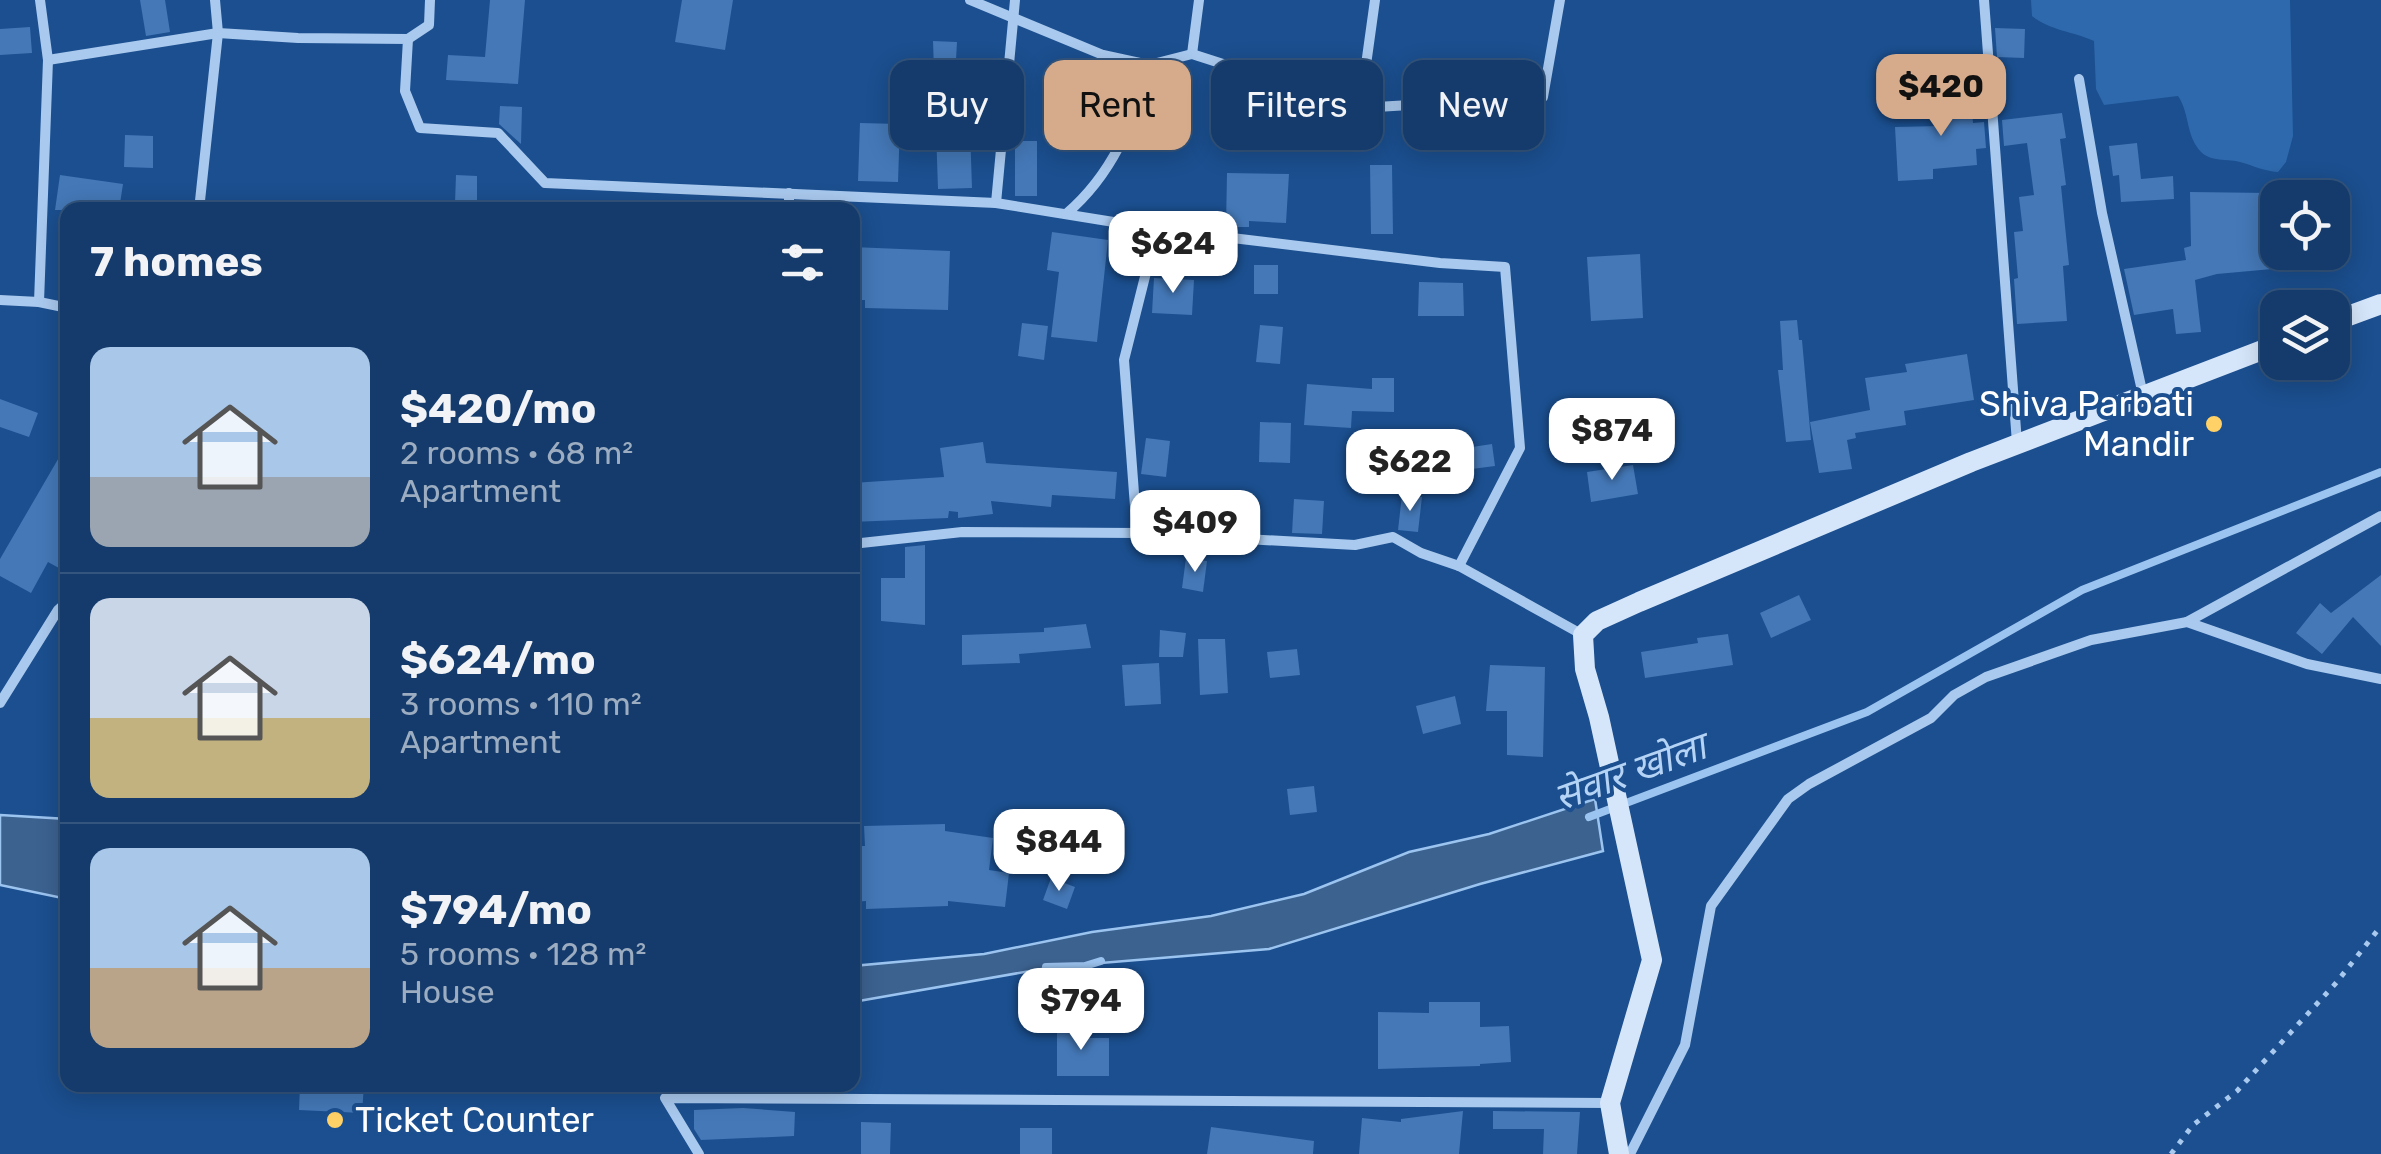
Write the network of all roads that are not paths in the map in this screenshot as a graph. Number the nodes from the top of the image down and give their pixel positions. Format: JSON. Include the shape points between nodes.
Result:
{"nodes":[{"id":1,"x":40,"y":0,"type":"edge"},
{"id":2,"x":215,"y":0,"type":"edge"},
{"id":3,"x":430,"y":0,"type":"edge"},
{"id":4,"x":970,"y":0,"type":"edge"},
{"id":5,"x":1014,"y":0,"type":"edge"},
{"id":6,"x":1200,"y":0,"type":"edge"},
{"id":7,"x":1376,"y":0,"type":"edge"},
{"id":8,"x":1560,"y":0,"type":"edge"},
{"id":9,"x":1984,"y":0,"type":"edge"},
{"id":10,"x":1014,"y":18,"type":"junction"},
{"id":11,"x":218,"y":33,"type":"junction"},
{"id":12,"x":408,"y":39,"type":"junction"},
{"id":13,"x":1192,"y":54,"type":"junction"},
{"id":14,"x":48,"y":60,"type":"junction"},
{"id":15,"x":1129,"y":60,"type":"edge"},
{"id":16,"x":1166,"y":60,"type":"edge"},
{"id":17,"x":1211,"y":60,"type":"edge"},
{"id":18,"x":1367,"y":60,"type":"edge"},
{"id":19,"x":2079,"y":80,"type":"dead end"},
{"id":20,"x":1383,"y":107,"type":"edge"},
{"id":21,"x":1117,"y":150,"type":"edge"},
{"id":22,"x":789,"y":193,"type":"junction"},
{"id":23,"x":201,"y":202,"type":"edge"},
{"id":24,"x":789,"y":202,"type":"edge"},
{"id":25,"x":996,"y":203,"type":"junction"},
{"id":26,"x":1066,"y":214,"type":"junction"},
{"id":27,"x":1157,"y":229,"type":"junction"},
{"id":28,"x":0,"y":300,"type":"edge"},
{"id":29,"x":40,"y":302,"type":"junction"},
{"id":30,"x":2381,"y":304,"type":"edge"},
{"id":31,"x":60,"y":306,"type":"edge"},
{"id":32,"x":2350,"y":315,"type":"edge"},
{"id":33,"x":2260,"y":351,"type":"edge"},
{"id":34,"x":2144,"y":396,"type":"junction"},
{"id":35,"x":2017,"y":444,"type":"junction"},
{"id":36,"x":2381,"y":516,"type":"edge"},
{"id":37,"x":1138,"y":533,"type":"junction"},
{"id":38,"x":860,"y":543,"type":"edge"},
{"id":39,"x":1460,"y":566,"type":"junction"},
{"id":40,"x":60,"y":608,"type":"edge"},
{"id":41,"x":2188,"y":622,"type":"junction"},
{"id":42,"x":1583,"y":635,"type":"junction"},
{"id":43,"x":2381,"y":679,"type":"edge"},
{"id":44,"x":0,"y":703,"type":"edge"},
{"id":45,"x":1610,"y":1103,"type":"junction"},
{"id":46,"x":700,"y":1154,"type":"edge"},
{"id":47,"x":1619,"y":1154,"type":"edge"},
{"id":48,"x":1630,"y":1154,"type":"edge"}],
"edges":[{"from":1,"to":14,"type":"street"},
{"from":2,"to":11,"type":"street"},
{"from":3,"to":12,"type":"street","via":[[429,26]]},
{"from":4,"to":10,"type":"street"},
{"from":5,"to":10,"type":"street"},
{"from":6,"to":13,"type":"street"},
{"from":7,"to":18,"type":"street"},
{"from":8,"to":20,"type":"street","via":[[1543,97]]},
{"from":9,"to":35,"type":"street"},
{"from":10,"to":15,"type":"street"},
{"from":10,"to":25,"type":"street"},
{"from":11,"to":12,"type":"street"},
{"from":11,"to":14,"type":"street"},
{"from":11,"to":23,"type":"street"},
{"from":12,"to":22,"type":"street","via":[[404,90],[420,128],[498,132],[545,183]]},
{"from":13,"to":16,"type":"street"},
{"from":13,"to":17,"type":"street"},
{"from":14,"to":29,"type":"street"},
{"from":19,"to":34,"type":"street"},
{"from":21,"to":26,"type":"street","via":[[1090,194]]},
{"from":22,"to":24,"type":"street"},
{"from":22,"to":25,"type":"street"},
{"from":25,"to":26,"type":"street"},
{"from":26,"to":27,"type":"street"},
{"from":27,"to":37,"type":"street","via":[[1124,360]]},
{"from":27,"to":39,"type":"street","via":[[1505,267],[1520,448]]},
{"from":28,"to":29,"type":"street"},
{"from":29,"to":31,"type":"street"},
{"from":30,"to":32,"type":"street"},
{"from":33,"to":34,"type":"street"},
{"from":34,"to":35,"type":"street"},
{"from":35,"to":42,"type":"street","via":[[1639,602]]},
{"from":36,"to":41,"type":"street"},
{"from":37,"to":38,"type":"street","via":[[962,532]]},
{"from":37,"to":39,"type":"street","via":[[1356,545],[1394,537]]},
{"from":39,"to":42,"type":"street"},
{"from":40,"to":44,"type":"street"},
{"from":41,"to":43,"type":"street","via":[[2306,664]]},
{"from":41,"to":48,"type":"street","via":[[2091,640],[1986,677],[1930,718],[1788,800],[1712,906],[1685,1045]]},
{"from":42,"to":45,"type":"street","via":[[1585,669],[1652,960]]},
{"from":45,"to":46,"type":"street","via":[[665,1098]]},
{"from":45,"to":47,"type":"street"}]}
